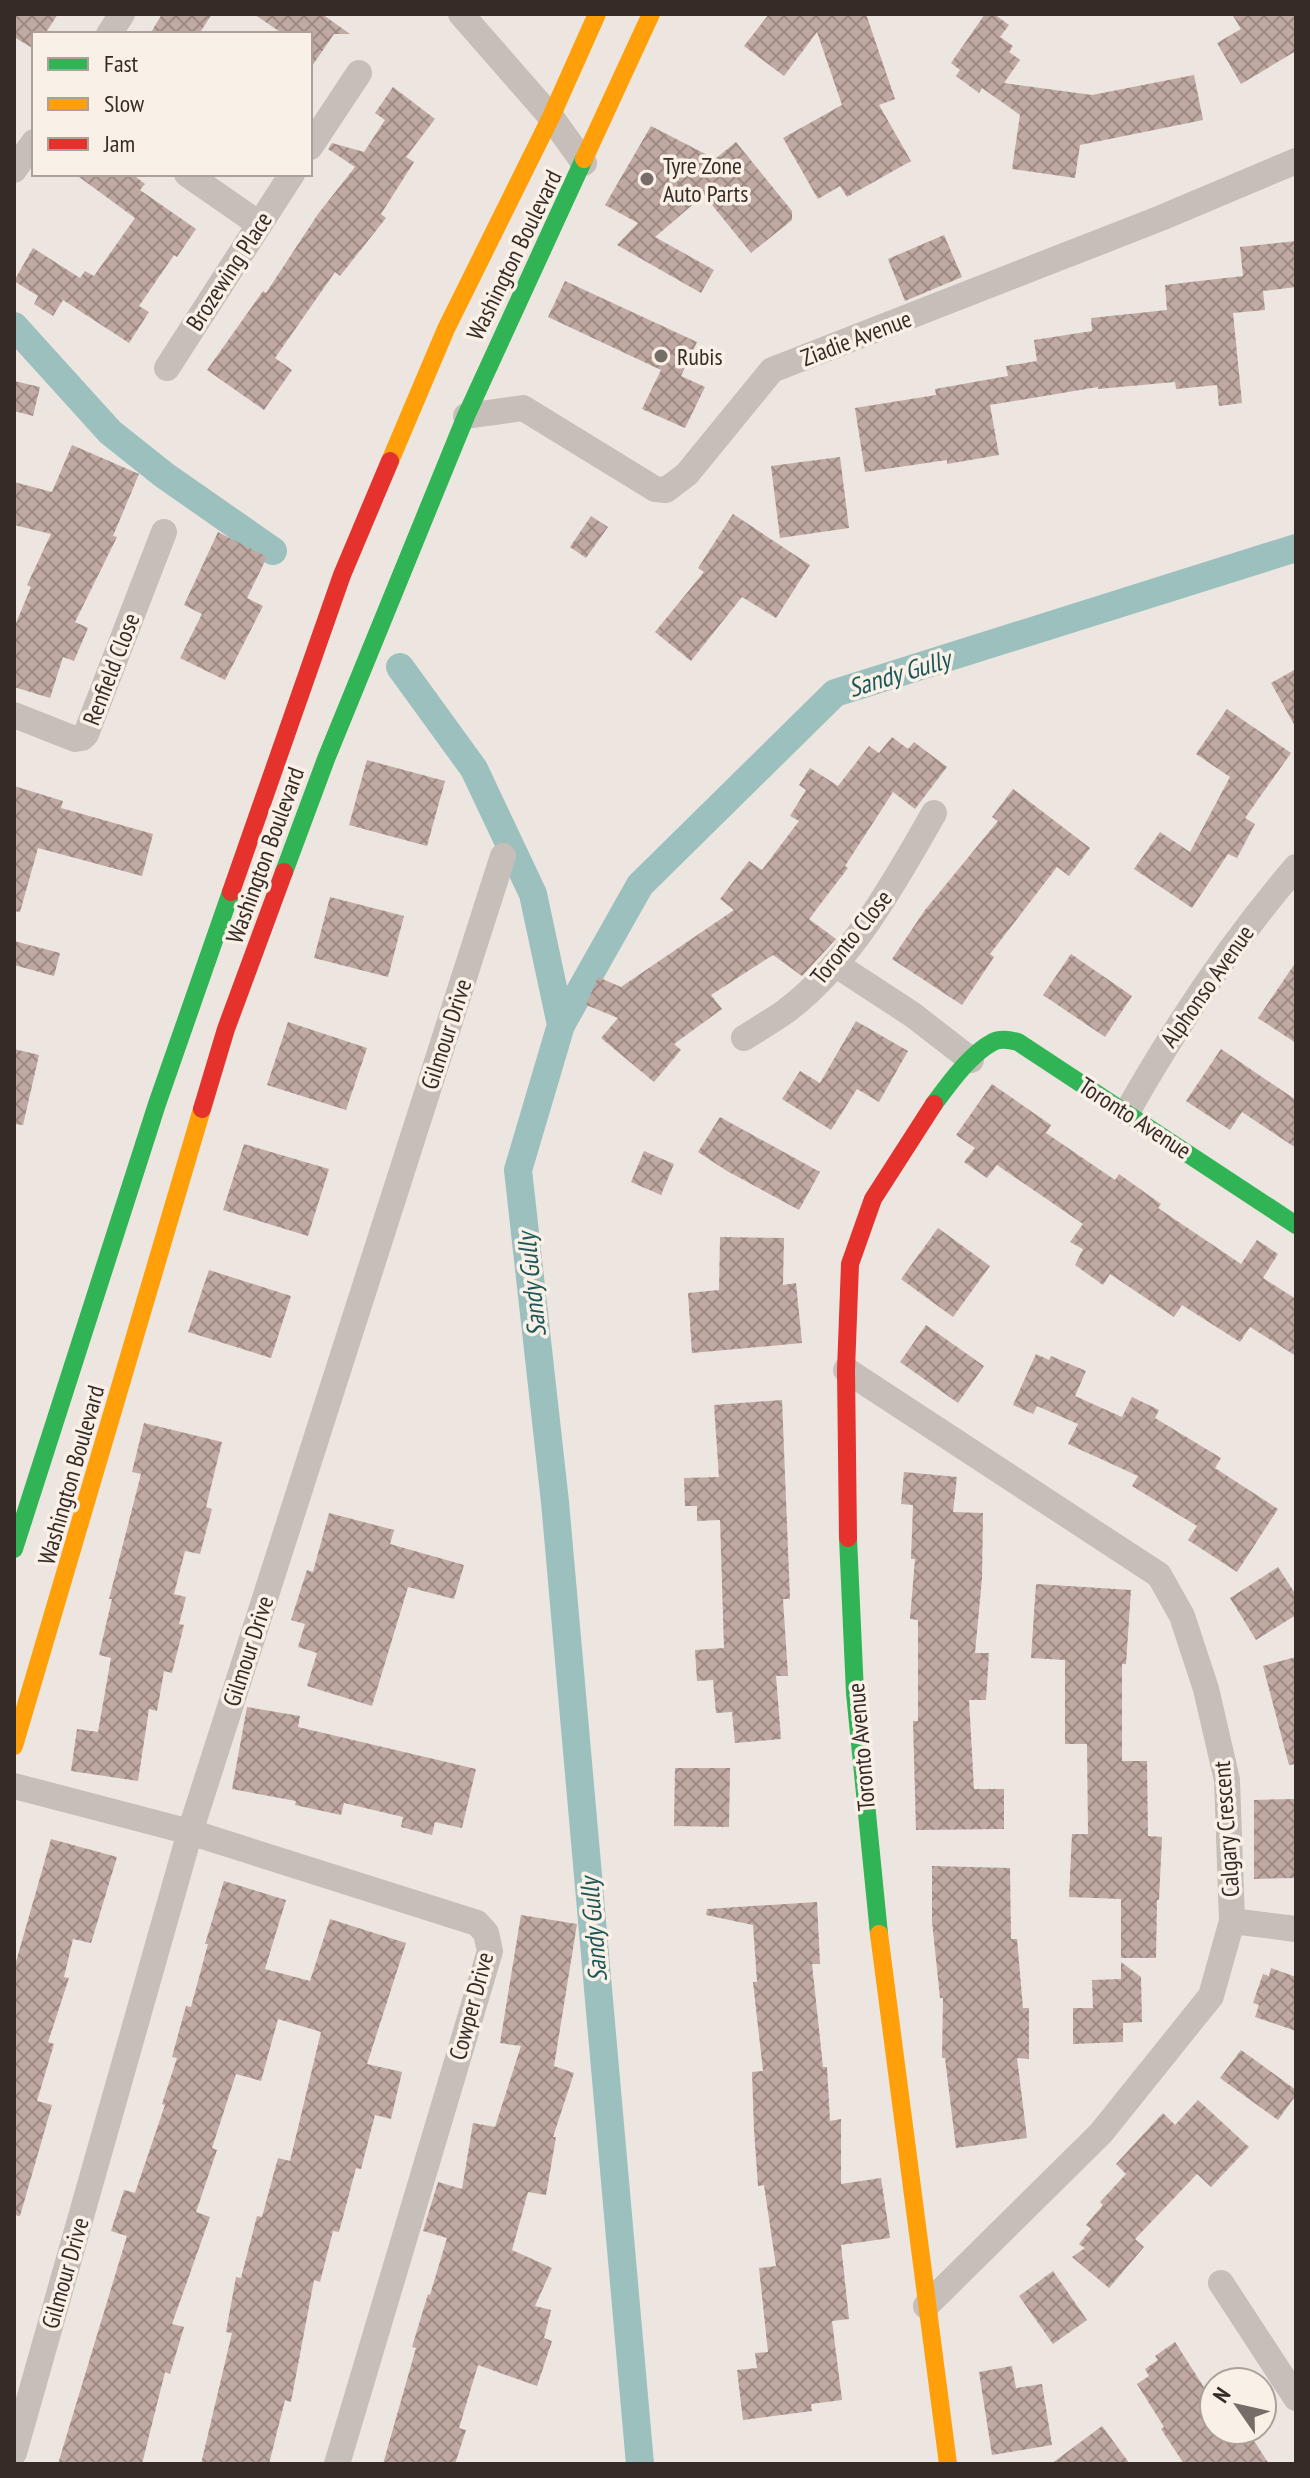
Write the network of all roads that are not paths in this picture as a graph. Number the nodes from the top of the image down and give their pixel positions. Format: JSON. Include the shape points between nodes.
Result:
{"nodes":[{"id":1,"x":122,"y":14,"type":"edge"},
{"id":2,"x":461,"y":14,"type":"edge"},
{"id":3,"x":597,"y":14,"type":"edge"},
{"id":4,"x":651,"y":14,"type":"edge"},
{"id":5,"x":110,"y":32,"type":"edge"},
{"id":6,"x":359,"y":73,"type":"dead end"},
{"id":7,"x":551,"y":117,"type":"junction"},
{"id":8,"x":312,"y":144,"type":"edge"},
{"id":9,"x":32,"y":145,"type":"edge"},
{"id":10,"x":1296,"y":161,"type":"edge"},
{"id":11,"x":584,"y":163,"type":"junction"},
{"id":12,"x":14,"y":170,"type":"edge"},
{"id":13,"x":190,"y":176,"type":"edge"},
{"id":14,"x":291,"y":176,"type":"edge"},
{"id":15,"x":259,"y":224,"type":"junction"},
{"id":16,"x":167,"y":368,"type":"dead end"},
{"id":17,"x":466,"y":416,"type":"junction"},
{"id":18,"x":164,"y":532,"type":"dead end"},
{"id":19,"x":14,"y":715,"type":"edge"},
{"id":20,"x":934,"y":813,"type":"dead end"},
{"id":21,"x":503,"y":856,"type":"dead end"},
{"id":22,"x":1296,"y":867,"type":"edge"},
{"id":23,"x":835,"y":964,"type":"junction"},
{"id":24,"x":744,"y":1038,"type":"dead end"},
{"id":25,"x":971,"y":1060,"type":"junction"},
{"id":26,"x":1127,"y":1112,"type":"junction"},
{"id":27,"x":1296,"y":1225,"type":"edge"},
{"id":28,"x":846,"y":1370,"type":"junction"},
{"id":29,"x":22,"y":1493,"type":"edge"},
{"id":30,"x":14,"y":1549,"type":"edge"},
{"id":31,"x":14,"y":1746,"type":"edge"},
{"id":32,"x":14,"y":1786,"type":"edge"},
{"id":33,"x":190,"y":1832,"type":"junction"},
{"id":34,"x":1232,"y":1921,"type":"junction"},
{"id":35,"x":1296,"y":1929,"type":"edge"},
{"id":36,"x":1221,"y":2283,"type":"dead end"},
{"id":37,"x":926,"y":2306,"type":"junction"},
{"id":38,"x":1296,"y":2398,"type":"edge"},
{"id":39,"x":14,"y":2453,"type":"edge"},
{"id":40,"x":337,"y":2464,"type":"edge"},
{"id":41,"x":948,"y":2464,"type":"edge"}],
"edges":[{"from":1,"to":5,"type":"street"},
{"from":2,"to":7,"type":"street"},
{"from":3,"to":7,"type":"main road","name":"Washington Boulevard"},
{"from":4,"to":11,"type":"main road","name":"Washington Boulevard"},
{"from":6,"to":8,"type":"street"},
{"from":7,"to":11,"type":"street"},
{"from":7,"to":29,"type":"main road","name":"Washington Boulevard","via":[[446,329],[342,575]]},
{"from":9,"to":12,"type":"street"},
{"from":10,"to":17,"type":"street","name":"Ziadie Avenue","via":[[772,370],[698,463],[666,490],[655,489],[523,408]]},
{"from":11,"to":17,"type":"main road","name":"Washington Boulevard"},
{"from":13,"to":15,"type":"street"},
{"from":14,"to":15,"type":"street","name":"Brozewing Place"},
{"from":15,"to":16,"type":"street","name":"Brozewing Place"},
{"from":17,"to":31,"type":"main road","name":"Washington Boulevard","via":[[326,759],[226,1029]]},
{"from":18,"to":19,"type":"street","name":"Renfield Close","via":[[86,734],[75,739]]},
{"from":20,"to":23,"type":"street","name":"Toronto Close","via":[[891,889]]},
{"from":21,"to":33,"type":"street","name":"Gilmour Drive"},
{"from":22,"to":26,"type":"street","name":"Alphonso Avenue","via":[[1221,962]]},
{"from":23,"to":24,"type":"street","name":"Toronto Close","via":[[788,1010]]},
{"from":23,"to":25,"type":"street"},
{"from":25,"to":26,"type":"main road","name":"Toronto Avenue","via":[[993,1042],[1018,1042]]},
{"from":25,"to":28,"type":"main road","name":"Toronto Avenue","via":[[937,1100],[873,1199],[850,1264]]},
{"from":26,"to":27,"type":"main road","name":"Toronto Avenue"},
{"from":28,"to":34,"type":"street","name":"Calgary Crescent","via":[[1159,1575],[1182,1616],[1197,1660],[1227,1780]]},
{"from":28,"to":37,"type":"main road","name":"Toronto Avenue","via":[[855,1693],[876,1912]]},
{"from":29,"to":30,"type":"main road","name":"Washington Boulevard"},
{"from":32,"to":33,"type":"street","name":"Cowper Drive"},
{"from":33,"to":39,"type":"street","name":"Gilmour Drive"},
{"from":33,"to":40,"type":"street","name":"Cowper Drive","via":[[477,1923],[486,1933],[490,1951]]},
{"from":34,"to":35,"type":"street"},
{"from":34,"to":37,"type":"street","name":"Calgary Crescent","via":[[1211,1996],[1172,2047],[1101,2133]]},
{"from":36,"to":38,"type":"street"},
{"from":37,"to":41,"type":"main road","name":"Toronto Avenue"}]}
